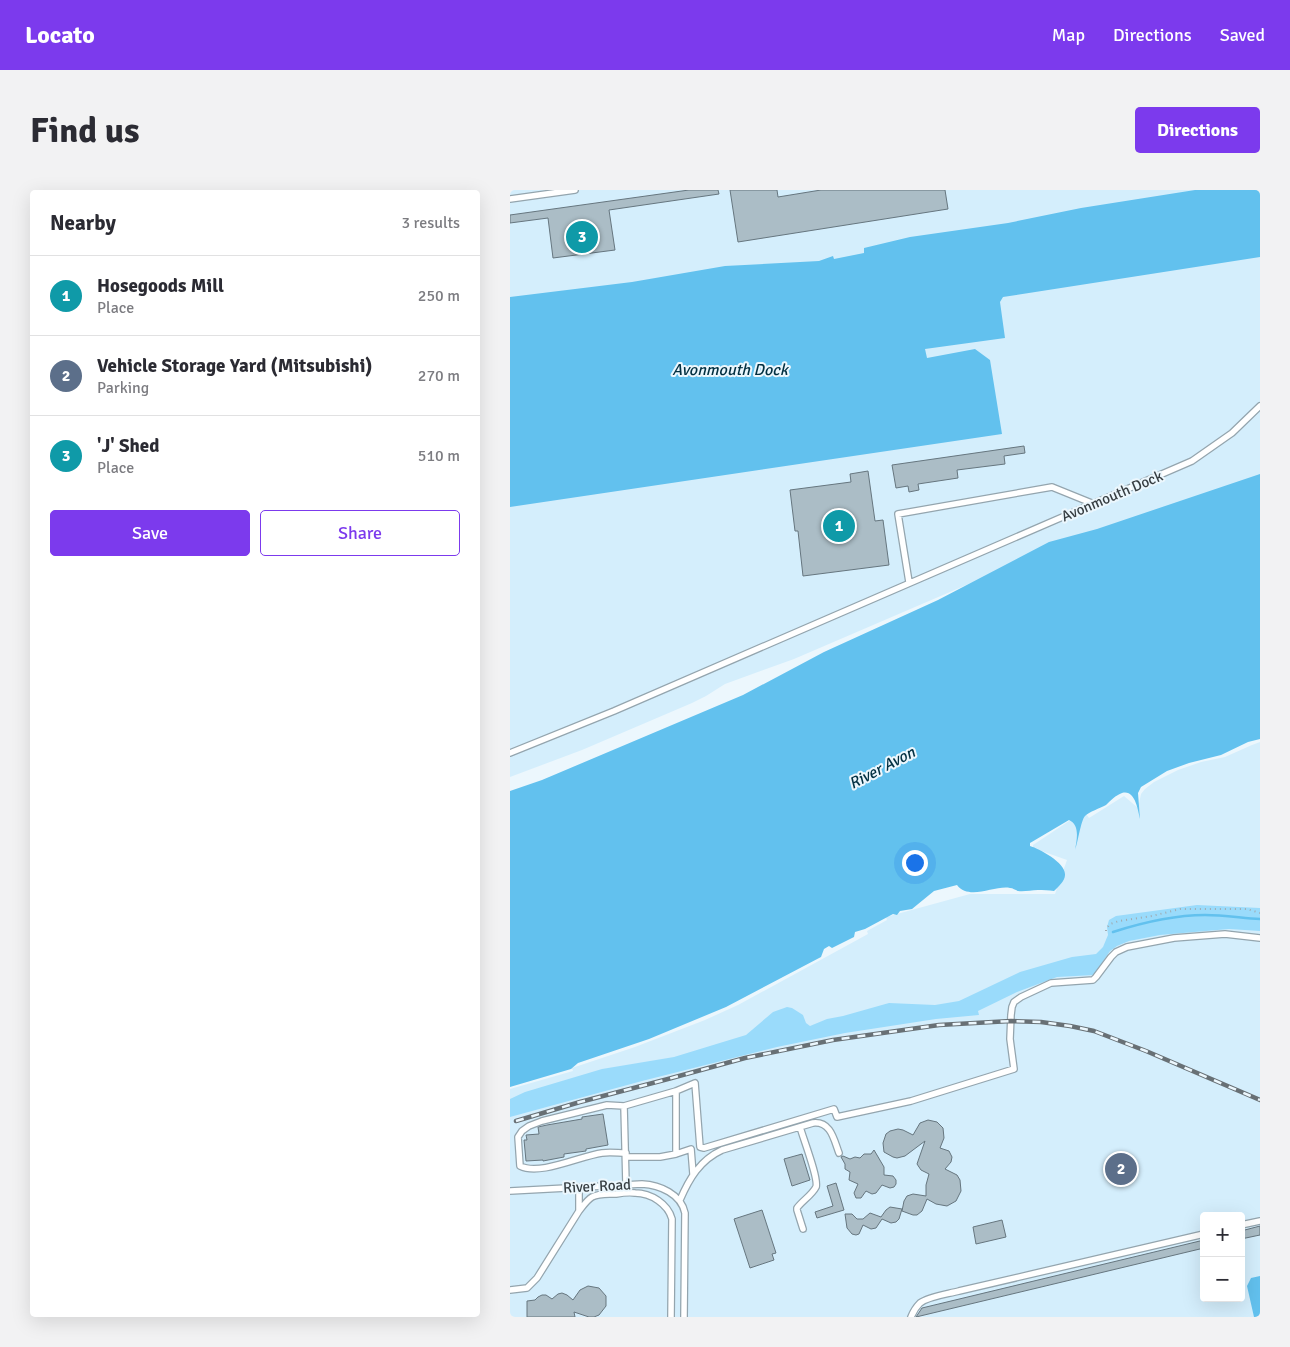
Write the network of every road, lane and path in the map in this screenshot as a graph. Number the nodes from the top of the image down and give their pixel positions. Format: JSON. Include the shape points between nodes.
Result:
{"nodes":[{"id":1,"x":575,"y":190,"type":"edge"},
{"id":2,"x":510,"y":199,"type":"edge"},
{"id":3,"x":1260,"y":406,"type":"edge"},
{"id":4,"x":1094,"y":504,"type":"junction"},
{"id":5,"x":909,"y":582,"type":"junction"},
{"id":6,"x":510,"y":753,"type":"edge"},
{"id":7,"x":1260,"y":913,"type":"edge"},
{"id":8,"x":1106,"y":931,"type":"dead end"},
{"id":9,"x":1260,"y":938,"type":"edge"},
{"id":10,"x":676,"y":1091,"type":"junction"},
{"id":11,"x":624,"y":1106,"type":"junction"},
{"id":12,"x":800,"y":1127,"type":"junction"},
{"id":13,"x":839,"y":1153,"type":"dead end"},
{"id":14,"x":676,"y":1154,"type":"junction"},
{"id":15,"x":626,"y":1155,"type":"junction"},
{"id":16,"x":693,"y":1174,"type":"junction"},
{"id":17,"x":626,"y":1184,"type":"junction"},
{"id":18,"x":579,"y":1187,"type":"junction"},
{"id":19,"x":510,"y":1191,"type":"edge"},
{"id":20,"x":680,"y":1200,"type":"junction"},
{"id":21,"x":579,"y":1211,"type":"junction"},
{"id":22,"x":1260,"y":1221,"type":"edge"},
{"id":23,"x":1245,"y":1224,"type":"edge"},
{"id":24,"x":803,"y":1229,"type":"dead end"},
{"id":25,"x":1200,"y":1235,"type":"edge"},
{"id":26,"x":510,"y":1290,"type":"edge"},
{"id":27,"x":671,"y":1317,"type":"edge"},
{"id":28,"x":684,"y":1317,"type":"edge"},
{"id":29,"x":911,"y":1317,"type":"edge"}],
"edges":[{"from":1,"to":2,"type":"lane"},
{"from":3,"to":4,"type":"lane","name":"Avonmouth Dock","via":[[1232,433],[1192,461]]},
{"from":4,"to":5,"type":"lane","name":"Avonmouth Dock"},
{"from":4,"to":5,"type":"lane","via":[[1052,487],[898,514]]},
{"from":5,"to":6,"type":"lane","name":"Avonmouth Dock"},
{"from":7,"to":8,"type":"path","via":[[1247,909],[1180,909],[1119,921],[1110,924]]},
{"from":9,"to":10,"type":"lane","via":[[1225,934],[1174,938],[1121,949],[1110,957],[1092,980],[1050,983],[1014,1002],[1010,1039],[1014,1069],[911,1101],[837,1117],[834,1109],[704,1148],[700,1147],[695,1083]]},
{"from":10,"to":11,"type":"lane"},
{"from":10,"to":14,"type":"lane"},
{"from":11,"to":15,"type":"lane"},
{"from":11,"to":15,"type":"lane","via":[[607,1105],[542,1121],[528,1126],[518,1137],[520,1166],[526,1168],[553,1167],[602,1153]]},
{"from":12,"to":13,"type":"lane","via":[[824,1124],[830,1130]]},
{"from":12,"to":16,"type":"lane","via":[[717,1152]]},
{"from":12,"to":24,"type":"lane","via":[[816,1183],[797,1208]]},
{"from":14,"to":15,"type":"lane","via":[[660,1157]]},
{"from":14,"to":16,"type":"lane","via":[[691,1149]]},
{"from":15,"to":17,"type":"lane"},
{"from":16,"to":20,"type":"lane"},
{"from":17,"to":18,"type":"lane","name":"River Road"},
{"from":17,"to":20,"type":"lane","name":"River Road","via":[[656,1186]]},
{"from":18,"to":19,"type":"lane","name":"River Road"},
{"from":18,"to":21,"type":"lane"},
{"from":20,"to":28,"type":"lane","via":[[685,1217]]},
{"from":21,"to":26,"type":"lane","via":[[534,1283],[528,1288]]},
{"from":21,"to":27,"type":"lane","via":[[588,1200],[602,1194],[637,1192],[665,1206],[672,1219]]},
{"from":22,"to":23,"type":"lane"},
{"from":25,"to":29,"type":"lane","via":[[929,1299],[918,1306]]}]}
